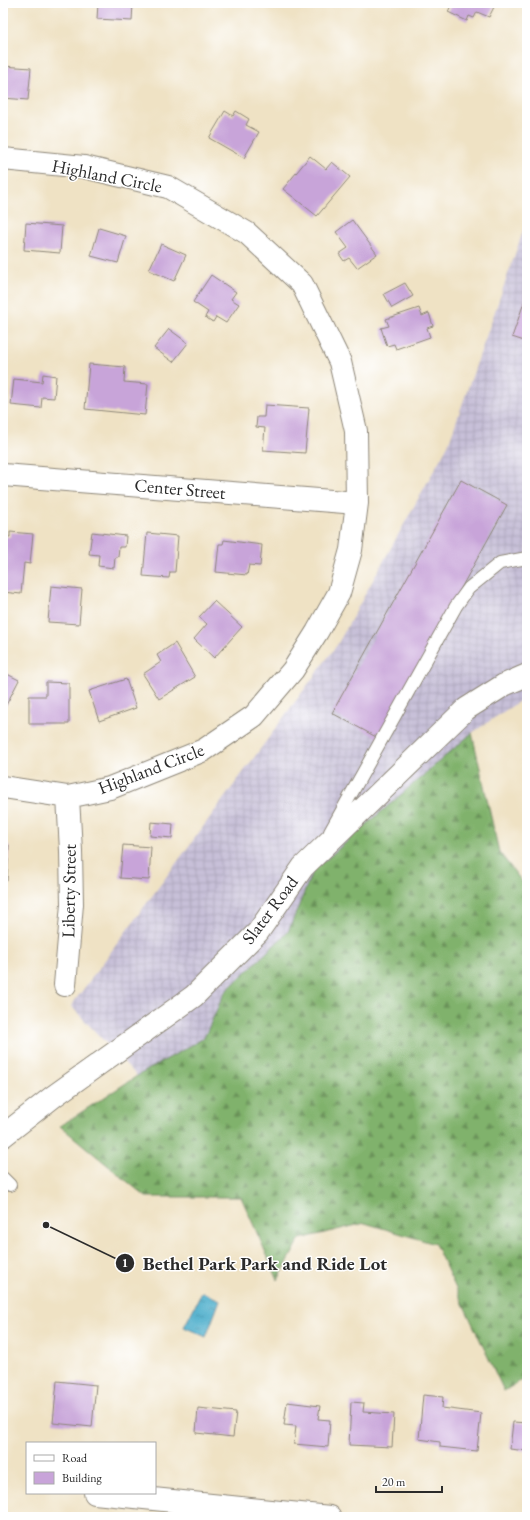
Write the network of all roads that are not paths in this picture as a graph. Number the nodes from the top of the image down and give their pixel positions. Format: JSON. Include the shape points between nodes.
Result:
{"nodes":[{"id":1,"x":3,"y":159,"type":"edge"},
{"id":2,"x":3,"y":475,"type":"edge"},
{"id":3,"x":357,"y":503,"type":"junction"},
{"id":4,"x":527,"y":558,"type":"edge"},
{"id":5,"x":527,"y":675,"type":"edge"},
{"id":6,"x":3,"y":787,"type":"edge"},
{"id":7,"x":68,"y":797,"type":"junction"},
{"id":8,"x":318,"y":852,"type":"junction"},
{"id":9,"x":65,"y":985,"type":"dead end"},
{"id":10,"x":3,"y":1136,"type":"edge"},
{"id":11,"x":102,"y":1494,"type":"edge"},
{"id":12,"x":235,"y":1512,"type":"edge"},
{"id":13,"x":330,"y":1517,"type":"edge"}],
"edges":[{"from":1,"to":3,"type":"street","name":"Highland Circle","via":[[84,167],[168,187],[247,233],[302,284],[340,362],[356,431]]},
{"from":2,"to":3,"type":"street","name":"Center Street"},
{"from":3,"to":7,"type":"street","name":"Highland Circle","via":[[351,550],[339,593],[293,670],[254,716],[204,750],[110,788]]},
{"from":4,"to":8,"type":"lane","via":[[500,563],[469,588],[456,606]]},
{"from":5,"to":8,"type":"street","name":"Slater Road","via":[[504,685],[466,709]]},
{"from":6,"to":7,"type":"street","name":"Highland Circle"},
{"from":7,"to":9,"type":"street","name":"Liberty Street","via":[[72,904]]},
{"from":8,"to":10,"type":"street","name":"Slater Road","via":[[304,866],[258,932],[194,996],[54,1096]]},
{"from":11,"to":12,"type":"street"},
{"from":12,"to":13,"type":"street"}]}
